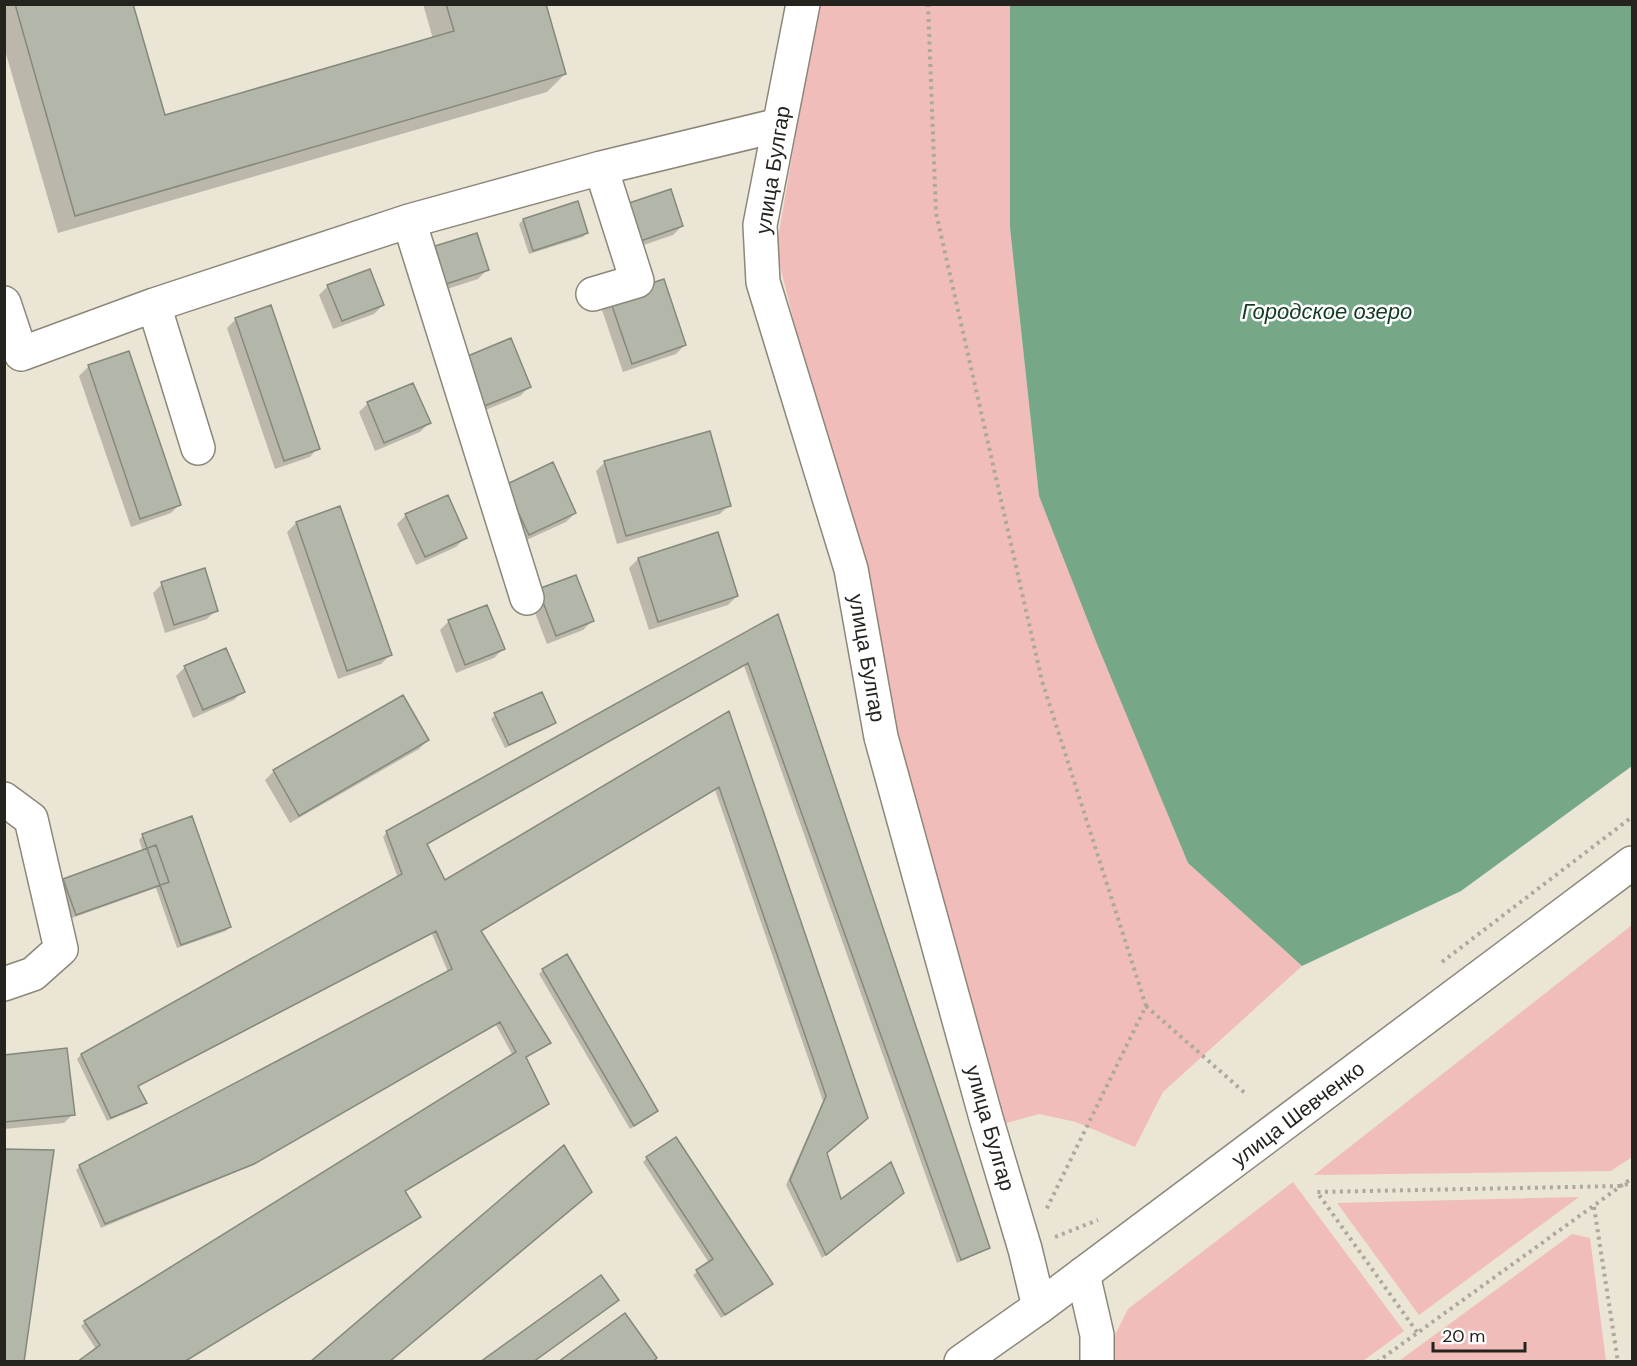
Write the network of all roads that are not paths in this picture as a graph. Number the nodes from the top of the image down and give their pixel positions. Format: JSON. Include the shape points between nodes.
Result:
{"nodes":[{"id":1,"x":803,"y":4,"type":"edge"},
{"id":2,"x":779,"y":125,"type":"junction"},
{"id":3,"x":601,"y":168,"type":"junction"},
{"id":4,"x":409,"y":221,"type":"junction"},
{"id":5,"x":593,"y":294,"type":"dead end"},
{"id":6,"x":4,"y":303,"type":"edge"},
{"id":7,"x":154,"y":305,"type":"junction"},
{"id":8,"x":198,"y":448,"type":"dead end"},
{"id":9,"x":527,"y":598,"type":"dead end"},
{"id":10,"x":4,"y":800,"type":"edge"},
{"id":11,"x":1632,"y":863,"type":"edge"},
{"id":12,"x":4,"y":984,"type":"edge"},
{"id":13,"x":1083,"y":1274,"type":"junction"},
{"id":14,"x":1039,"y":1307,"type":"junction"},
{"id":15,"x":960,"y":1362,"type":"edge"},
{"id":16,"x":1097,"y":1362,"type":"edge"}],
"edges":[{"from":1,"to":2,"type":"street","name":"улица Булгар"},
{"from":2,"to":3,"type":"street"},
{"from":2,"to":14,"type":"street","name":"улица Булгар","via":[[760,225],[763,282],[850,569],[881,737]]},
{"from":3,"to":4,"type":"street"},
{"from":3,"to":5,"type":"street","via":[[637,281]]},
{"from":4,"to":7,"type":"street"},
{"from":4,"to":9,"type":"street"},
{"from":6,"to":7,"type":"street","via":[[21,354]]},
{"from":7,"to":8,"type":"street"},
{"from":10,"to":12,"type":"street","via":[[31,819],[61,949],[33,974]]},
{"from":11,"to":13,"type":"street","name":"улица Шевченко"},
{"from":13,"to":14,"type":"street","name":"улица Шевченко"},
{"from":13,"to":16,"type":"street","via":[[1097,1335]]},
{"from":14,"to":15,"type":"street","name":"улица Шевченко"}]}
